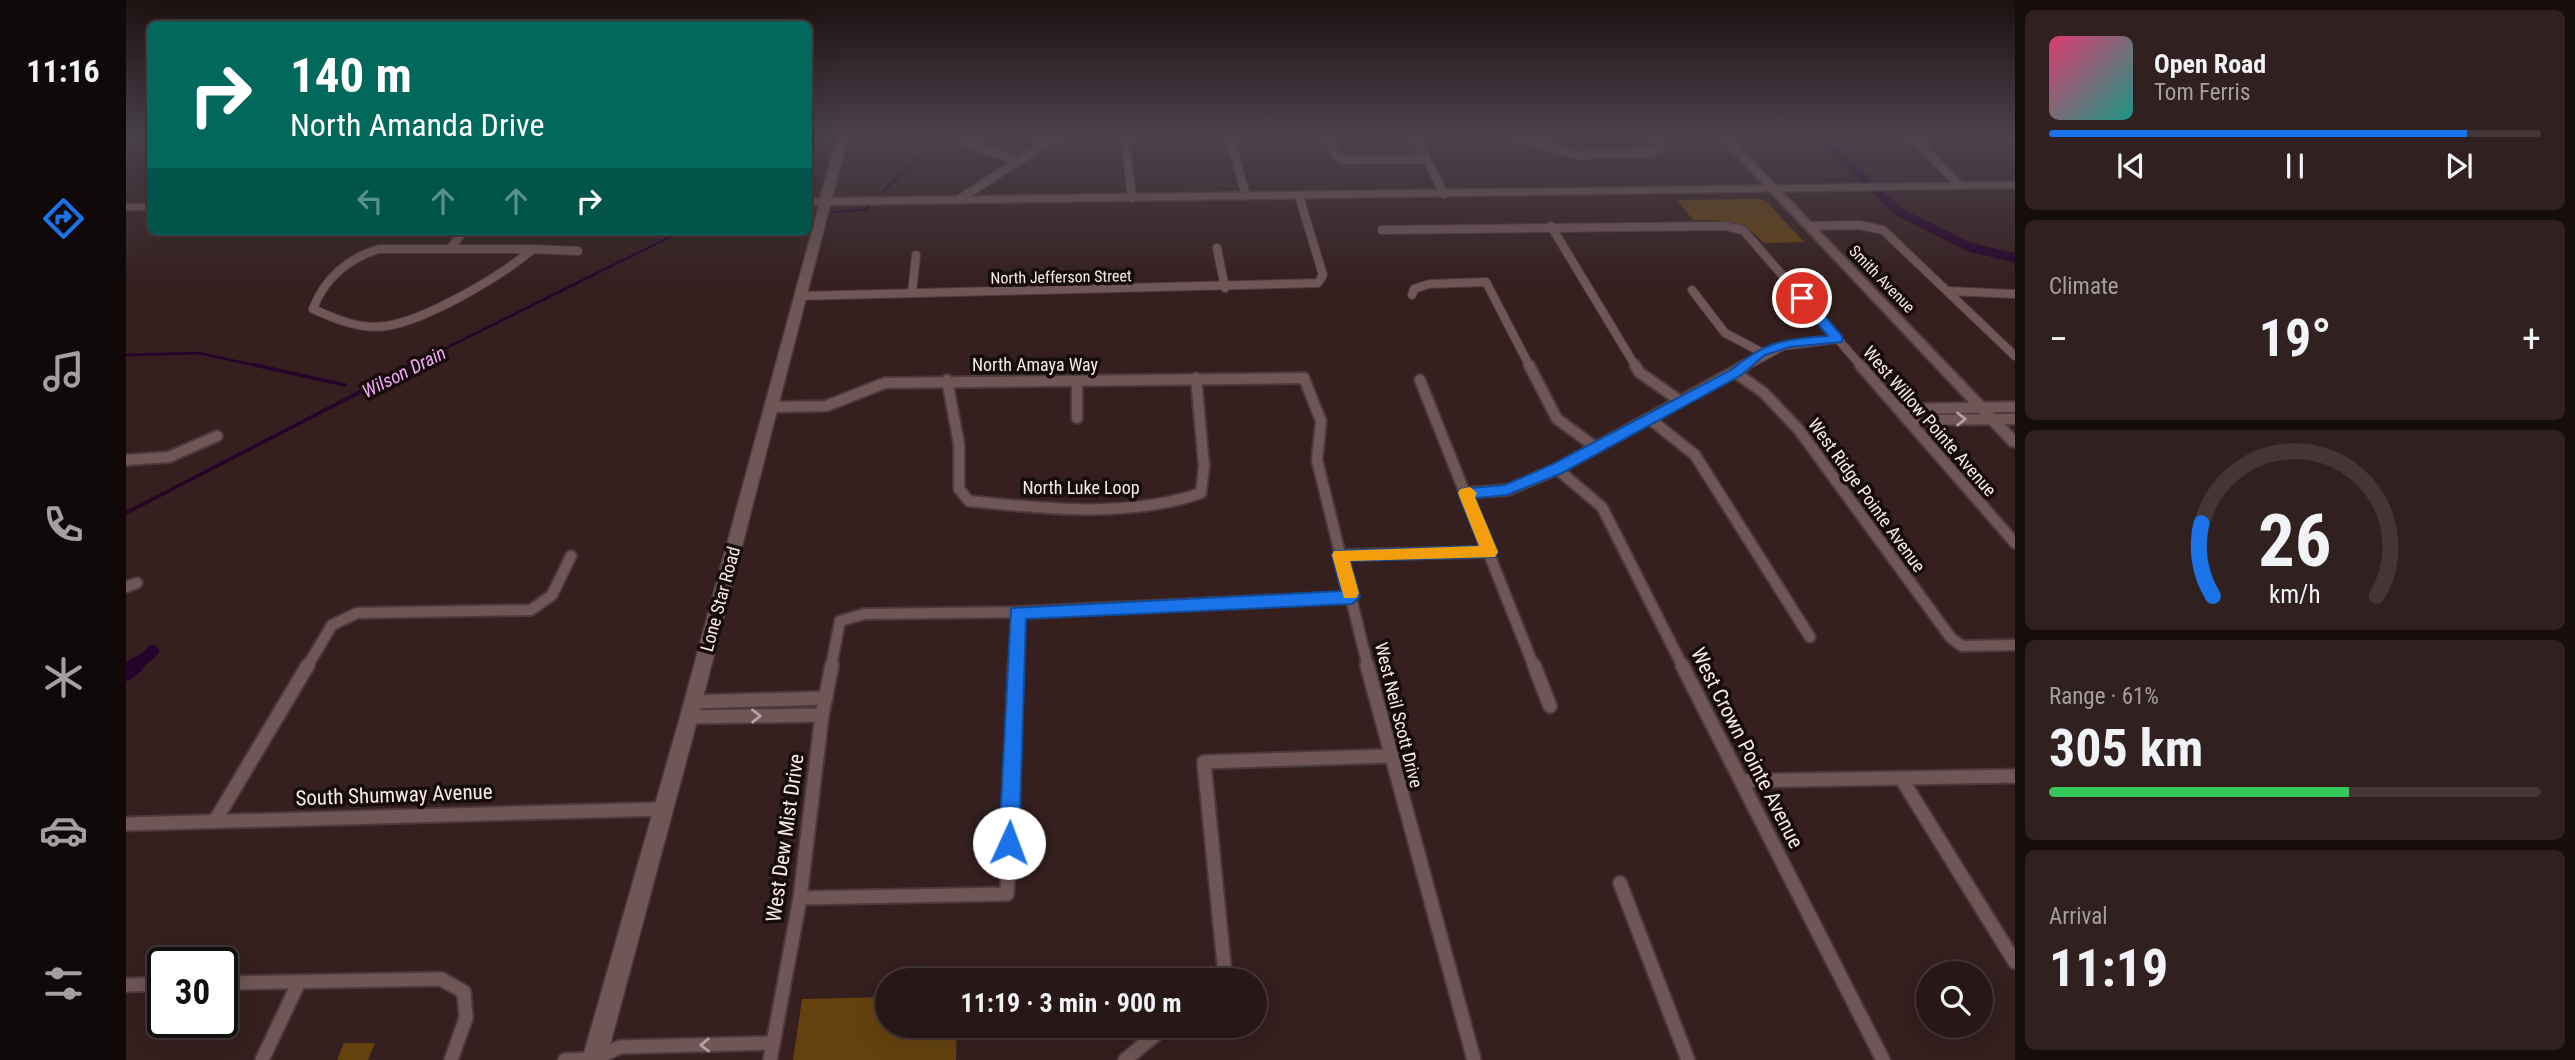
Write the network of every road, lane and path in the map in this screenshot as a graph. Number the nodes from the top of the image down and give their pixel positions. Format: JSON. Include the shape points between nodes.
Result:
{"nodes":[{"id":1,"x":977,"y":187,"type":"edge"},
{"id":2,"x":1131,"y":187,"type":"edge"},
{"id":3,"x":1244,"y":187,"type":"edge"},
{"id":4,"x":1441,"y":187,"type":"edge"},
{"id":5,"x":1824,"y":187,"type":"edge"},
{"id":6,"x":1773,"y":189,"type":"junction"},
{"id":7,"x":1444,"y":194,"type":"junction"},
{"id":8,"x":1246,"y":196,"type":"junction"},
{"id":9,"x":1299,"y":196,"type":"junction"},
{"id":10,"x":1132,"y":198,"type":"junction"},
{"id":11,"x":958,"y":200,"type":"junction"},
{"id":12,"x":817,"y":202,"type":"edge"},
{"id":13,"x":126,"y":207,"type":"edge"},
{"id":14,"x":147,"y":207,"type":"edge"},
{"id":15,"x":1551,"y":226,"type":"junction"},
{"id":16,"x":1809,"y":226,"type":"junction"},
{"id":17,"x":812,"y":228,"type":"edge"},
{"id":18,"x":1382,"y":230,"type":"dead end"},
{"id":19,"x":460,"y":235,"type":"edge"},
{"id":20,"x":811,"y":235,"type":"edge"},
{"id":21,"x":1217,"y":247,"type":"dead end"},
{"id":22,"x":451,"y":248,"type":"junction"},
{"id":23,"x":533,"y":249,"type":"junction"},
{"id":24,"x":578,"y":251,"type":"dead end"},
{"id":25,"x":915,"y":255,"type":"dead end"},
{"id":26,"x":1225,"y":288,"type":"junction"},
{"id":27,"x":1692,"y":290,"type":"dead end"},
{"id":28,"x":1948,"y":291,"type":"junction"},
{"id":29,"x":912,"y":293,"type":"junction"},
{"id":30,"x":2015,"y":294,"type":"edge"},
{"id":31,"x":1412,"y":295,"type":"dead end"},
{"id":32,"x":799,"y":296,"type":"junction"},
{"id":33,"x":1838,"y":339,"type":"junction"},
{"id":34,"x":1761,"y":352,"type":"junction"},
{"id":35,"x":2015,"y":356,"type":"edge"},
{"id":36,"x":1736,"y":373,"type":"junction"},
{"id":37,"x":1196,"y":378,"type":"junction"},
{"id":38,"x":1304,"y":378,"type":"joint"},
{"id":39,"x":947,"y":380,"type":"junction"},
{"id":40,"x":1420,"y":380,"type":"dead end"},
{"id":41,"x":1077,"y":381,"type":"junction"},
{"id":42,"x":1680,"y":401,"type":"junction"},
{"id":43,"x":772,"y":407,"type":"junction"},
{"id":44,"x":2015,"y":407,"type":"edge"},
{"id":45,"x":1982,"y":408,"type":"junction"},
{"id":46,"x":1899,"y":409,"type":"junction"},
{"id":47,"x":1077,"y":418,"type":"dead end"},
{"id":48,"x":1650,"y":419,"type":"junction"},
{"id":49,"x":1908,"y":419,"type":"junction"},
{"id":50,"x":1992,"y":419,"type":"junction"},
{"id":51,"x":2015,"y":419,"type":"edge"},
{"id":52,"x":217,"y":436,"type":"dead end"},
{"id":53,"x":2015,"y":443,"type":"edge"},
{"id":54,"x":1594,"y":446,"type":"junction"},
{"id":55,"x":126,"y":460,"type":"edge"},
{"id":56,"x":1557,"y":469,"type":"junction"},
{"id":57,"x":1465,"y":493,"type":"junction"},
{"id":58,"x":2015,"y":543,"type":"edge"},
{"id":59,"x":1490,"y":552,"type":"junction"},
{"id":60,"x":1340,"y":555,"type":"junction"},
{"id":61,"x":571,"y":556,"type":"dead end"},
{"id":62,"x":1352,"y":597,"type":"junction"},
{"id":63,"x":1017,"y":612,"type":"junction"},
{"id":64,"x":1810,"y":637,"type":"dead end"},
{"id":65,"x":2015,"y":646,"type":"edge"},
{"id":66,"x":825,"y":698,"type":"junction"},
{"id":67,"x":1550,"y":706,"type":"dead end"},
{"id":68,"x":691,"y":709,"type":"junction"},
{"id":69,"x":822,"y":715,"type":"junction"},
{"id":70,"x":1390,"y":756,"type":"junction"},
{"id":71,"x":2015,"y":776,"type":"edge"},
{"id":72,"x":1901,"y":778,"type":"junction"},
{"id":73,"x":1742,"y":781,"type":"junction"},
{"id":74,"x":663,"y":809,"type":"junction"},
{"id":75,"x":215,"y":821,"type":"junction"},
{"id":76,"x":126,"y":824,"type":"edge"},
{"id":77,"x":1620,"y":883,"type":"dead end"},
{"id":78,"x":800,"y":898,"type":"junction"},
{"id":79,"x":2015,"y":962,"type":"edge"},
{"id":80,"x":1225,"y":968,"type":"edge"},
{"id":81,"x":299,"y":982,"type":"junction"},
{"id":82,"x":147,"y":984,"type":"edge"},
{"id":83,"x":238,"y":984,"type":"edge"},
{"id":84,"x":126,"y":985,"type":"edge"},
{"id":85,"x":1152,"y":1038,"type":"edge"},
{"id":86,"x":773,"y":1043,"type":"junction"},
{"id":87,"x":262,"y":1060,"type":"edge"},
{"id":88,"x":451,"y":1060,"type":"edge"},
{"id":89,"x":565,"y":1060,"type":"edge"},
{"id":90,"x":595,"y":1060,"type":"edge"},
{"id":91,"x":770,"y":1060,"type":"edge"},
{"id":92,"x":1125,"y":1060,"type":"edge"},
{"id":93,"x":1474,"y":1060,"type":"edge"},
{"id":94,"x":1688,"y":1060,"type":"edge"},
{"id":95,"x":1883,"y":1060,"type":"edge"}],
"edges":[{"from":1,"to":11,"type":"street"},
{"from":2,"to":10,"type":"street"},
{"from":3,"to":8,"type":"street"},
{"from":4,"to":7,"type":"street"},
{"from":5,"to":6,"type":"main road"},
{"from":6,"to":7,"type":"main road"},
{"from":6,"to":16,"type":"street","name":"Smith Avenue"},
{"from":7,"to":9,"type":"main road"},
{"from":8,"to":9,"type":"main road"},
{"from":8,"to":10,"type":"main road"},
{"from":9,"to":26,"type":"street","name":"North Jefferson Street","via":[[1322,280]]},
{"from":10,"to":11,"type":"main road"},
{"from":11,"to":12,"type":"main road"},
{"from":12,"to":17,"type":"main road","name":"Lone Star Road"},
{"from":13,"to":14,"type":"main road"},
{"from":15,"to":18,"type":"street"},
{"from":15,"to":33,"type":"street","name":"West Willow Pointe Avenue","via":[[1735,228],[1750,236]]},
{"from":15,"to":42,"type":"street","via":[[1639,372]]},
{"from":16,"to":28,"type":"street","via":[[1859,225],[1883,230]]},
{"from":16,"to":45,"type":"street","name":"Smith Avenue"},
{"from":19,"to":22,"type":"street"},
{"from":20,"to":32,"type":"main road","name":"Lone Star Road"},
{"from":21,"to":26,"type":"street"},
{"from":22,"to":23,"type":"street"},
{"from":22,"to":23,"type":"street","via":[[359,252],[323,290],[313,309],[369,326],[397,324],[506,271]]},
{"from":23,"to":24,"type":"street"},
{"from":25,"to":29,"type":"street"},
{"from":26,"to":29,"type":"street","name":"North Jefferson Street"},
{"from":27,"to":34,"type":"street","via":[[1725,333]]},
{"from":28,"to":30,"type":"street"},
{"from":28,"to":35,"type":"street"},
{"from":29,"to":32,"type":"street","name":"North Jefferson Street"},
{"from":31,"to":54,"type":"street","via":[[1414,289],[1429,284],[1486,282],[1557,419]]},
{"from":32,"to":43,"type":"main road","name":"Lone Star Road"},
{"from":33,"to":34,"type":"street","via":[[1788,343]]},
{"from":33,"to":46,"type":"street","name":"West Willow Pointe Avenue"},
{"from":34,"to":36,"type":"street"},
{"from":36,"to":42,"type":"street"},
{"from":36,"to":65,"type":"street","name":"West Ridge Pointe Avenue","via":[[1764,393],[1799,430],[1951,638],[1962,646]]},
{"from":37,"to":38,"type":"street","name":"North Amaya Way"},
{"from":37,"to":39,"type":"street","name":"North Luke Loop","via":[[1204,466],[1201,492],[1188,500],[1164,504],[1101,505],[969,501],[959,489],[959,444]]},
{"from":37,"to":41,"type":"street","name":"North Amaya Way"},
{"from":38,"to":60,"type":"street","name":"West Neil Scott Drive","via":[[1321,421],[1317,460]]},
{"from":39,"to":41,"type":"street","name":"North Amaya Way"},
{"from":39,"to":43,"type":"street","name":"North Amaya Way","via":[[885,383],[827,406]]},
{"from":40,"to":57,"type":"street"},
{"from":41,"to":47,"type":"street"},
{"from":42,"to":48,"type":"street"},
{"from":43,"to":68,"type":"main road","name":"Lone Star Road"},
{"from":44,"to":45,"type":"street"},
{"from":45,"to":46,"type":"street"},
{"from":45,"to":50,"type":"street","name":"Smith Avenue"},
{"from":46,"to":49,"type":"street","name":"West Willow Pointe Avenue"},
{"from":48,"to":54,"type":"street"},
{"from":48,"to":64,"type":"street","via":[[1695,455]]},
{"from":49,"to":50,"type":"street","one_way":true},
{"from":49,"to":58,"type":"street","name":"West Willow Pointe Avenue"},
{"from":50,"to":51,"type":"street"},
{"from":50,"to":53,"type":"street","name":"Smith Avenue"},
{"from":52,"to":55,"type":"street","via":[[169,457]]},
{"from":54,"to":56,"type":"street"},
{"from":56,"to":57,"type":"street","via":[[1507,490]]},
{"from":56,"to":73,"type":"street","name":"West Crown Pointe Avenue","via":[[1602,507]]},
{"from":57,"to":59,"type":"street"},
{"from":59,"to":60,"type":"street"},
{"from":59,"to":67,"type":"street"},
{"from":60,"to":62,"type":"street","name":"West Neil Scott Drive"},
{"from":61,"to":75,"type":"street","via":[[550,600],[531,610],[357,613],[332,625]]},
{"from":62,"to":63,"type":"street"},
{"from":62,"to":70,"type":"street","name":"West Neil Scott Drive"},
{"from":63,"to":66,"type":"street","name":"West Dew Mist Drive","via":[[864,614],[840,621]]},
{"from":63,"to":78,"type":"street","via":[[1007,894]]},
{"from":66,"to":68,"type":"street"},
{"from":66,"to":69,"type":"street","name":"West Dew Mist Drive"},
{"from":68,"to":69,"type":"street","one_way":true},
{"from":68,"to":74,"type":"main road","name":"Lone Star Road"},
{"from":69,"to":78,"type":"street","name":"West Dew Mist Drive"},
{"from":70,"to":80,"type":"street","via":[[1204,762]]},
{"from":70,"to":93,"type":"street","name":"West Neil Scott Drive"},
{"from":71,"to":72,"type":"street"},
{"from":72,"to":73,"type":"street"},
{"from":72,"to":79,"type":"street"},
{"from":73,"to":95,"type":"street","name":"West Crown Pointe Avenue"},
{"from":74,"to":75,"type":"street","name":"South Shumway Avenue"},
{"from":74,"to":90,"type":"main road","name":"Lone Star Road"},
{"from":75,"to":76,"type":"street","name":"South Shumway Avenue"},
{"from":77,"to":94,"type":"street"},
{"from":78,"to":86,"type":"street","name":"West Dew Mist Drive"},
{"from":81,"to":83,"type":"street"},
{"from":81,"to":87,"type":"street"},
{"from":81,"to":88,"type":"street","via":[[441,979],[464,992],[466,1018]]},
{"from":82,"to":84,"type":"street"},
{"from":85,"to":92,"type":"street"},
{"from":86,"to":90,"type":"street","one_way":true,"via":[[620,1047]]},
{"from":86,"to":91,"type":"street","name":"West Dew Mist Drive"},
{"from":89,"to":90,"type":"street"}]}
